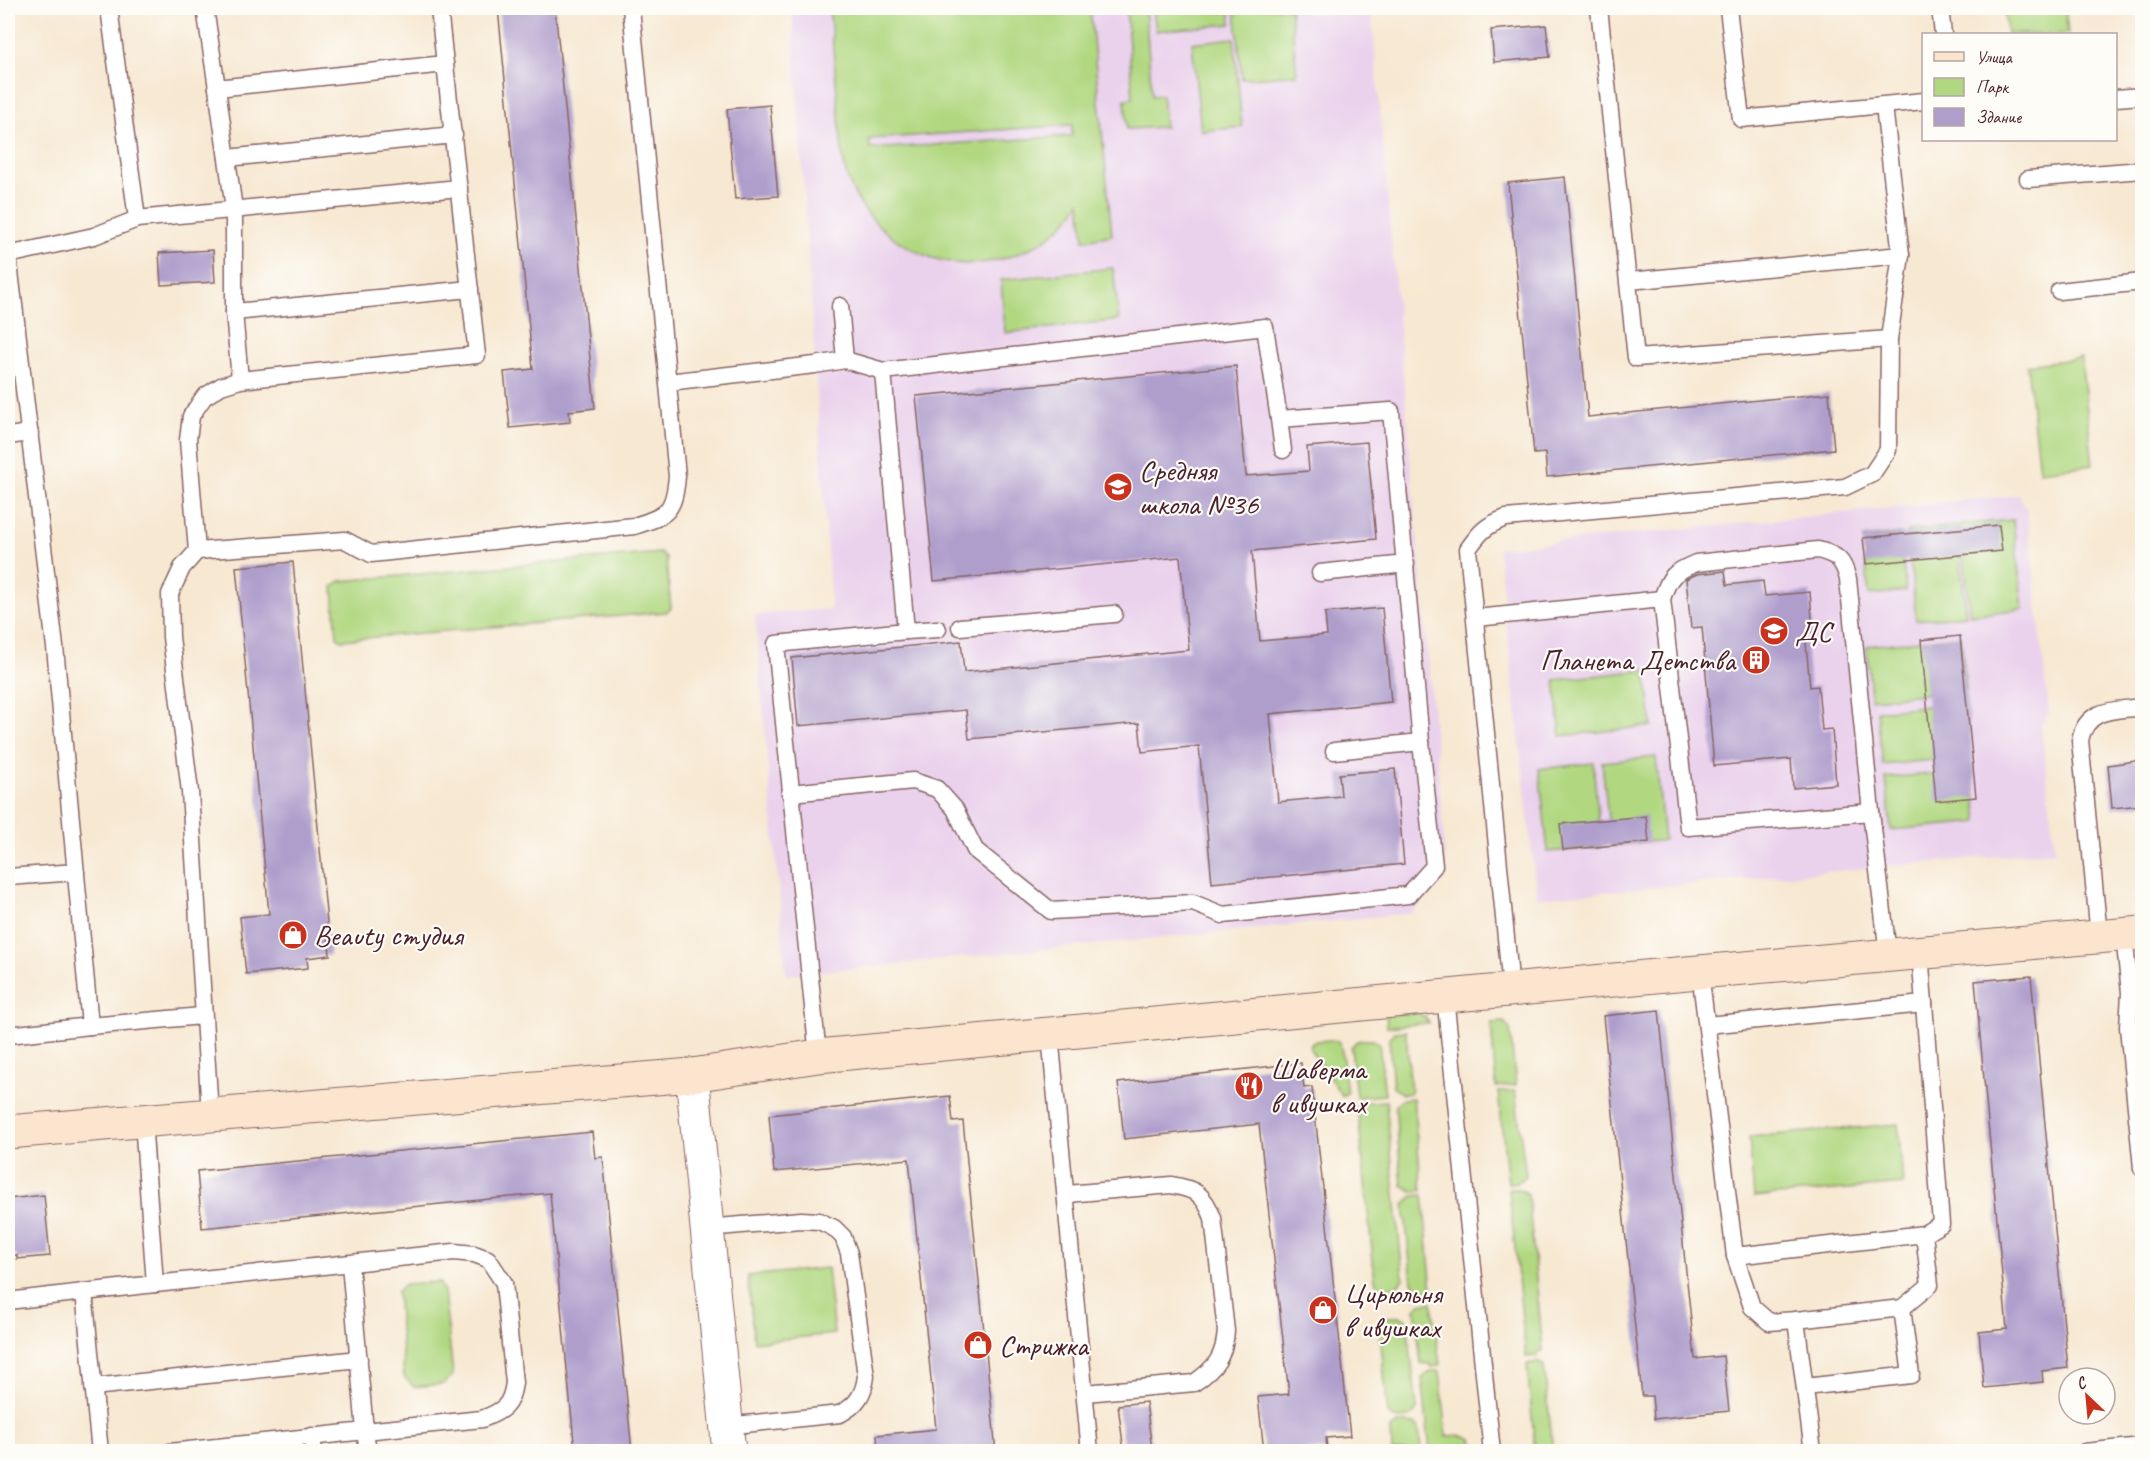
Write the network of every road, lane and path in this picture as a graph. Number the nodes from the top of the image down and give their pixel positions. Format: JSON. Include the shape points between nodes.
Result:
{"nodes":[{"id":1,"x":109,"y":8,"type":"edge"},
{"id":2,"x":205,"y":8,"type":"edge"},
{"id":3,"x":439,"y":8,"type":"edge"},
{"id":4,"x":631,"y":8,"type":"edge"},
{"id":5,"x":1599,"y":8,"type":"edge"},
{"id":6,"x":1728,"y":8,"type":"edge"},
{"id":7,"x":1940,"y":8,"type":"edge"},
{"id":8,"x":1943,"y":33,"type":"edge"},
{"id":9,"x":445,"y":64,"type":"junction"},
{"id":10,"x":217,"y":88,"type":"junction"},
{"id":11,"x":2142,"y":96,"type":"edge"},
{"id":12,"x":2117,"y":98,"type":"edge"},
{"id":13,"x":1922,"y":101,"type":"edge"},
{"id":14,"x":1884,"y":106,"type":"junction"},
{"id":15,"x":454,"y":135,"type":"junction"},
{"id":16,"x":227,"y":158,"type":"junction"},
{"id":17,"x":2142,"y":170,"type":"edge"},
{"id":18,"x":2028,"y":179,"type":"dead end"},
{"id":19,"x":459,"y":188,"type":"junction"},
{"id":20,"x":234,"y":209,"type":"junction"},
{"id":21,"x":137,"y":219,"type":"junction"},
{"id":22,"x":8,"y":255,"type":"edge"},
{"id":23,"x":1901,"y":255,"type":"junction"},
{"id":24,"x":1629,"y":280,"type":"junction"},
{"id":25,"x":2142,"y":282,"type":"edge"},
{"id":26,"x":470,"y":289,"type":"junction"},
{"id":27,"x":2059,"y":291,"type":"dead end"},
{"id":28,"x":840,"y":306,"type":"dead end"},
{"id":29,"x":234,"y":312,"type":"junction"},
{"id":30,"x":1888,"y":339,"type":"junction"},
{"id":31,"x":845,"y":360,"type":"junction"},
{"id":32,"x":883,"y":371,"type":"junction"},
{"id":33,"x":240,"y":380,"type":"junction"},
{"id":34,"x":668,"y":382,"type":"junction"},
{"id":35,"x":1279,"y":419,"type":"junction"},
{"id":36,"x":30,"y":433,"type":"junction"},
{"id":37,"x":8,"y":436,"type":"edge"},
{"id":38,"x":1283,"y":450,"type":"dead end"},
{"id":39,"x":196,"y":551,"type":"junction"},
{"id":40,"x":1406,"y":564,"type":"junction"},
{"id":41,"x":1320,"y":573,"type":"dead end"},
{"id":42,"x":1662,"y":599,"type":"junction"},
{"id":43,"x":1114,"y":614,"type":"dead end"},
{"id":44,"x":1476,"y":618,"type":"junction"},
{"id":45,"x":960,"y":627,"type":"dead end"},
{"id":46,"x":938,"y":629,"type":"dead end"},
{"id":47,"x":906,"y":631,"type":"junction"},
{"id":48,"x":2142,"y":707,"type":"edge"},
{"id":49,"x":1421,"y":742,"type":"junction"},
{"id":50,"x":1334,"y":751,"type":"dead end"},
{"id":51,"x":790,"y":793,"type":"junction"},
{"id":52,"x":1871,"y":812,"type":"junction"},
{"id":53,"x":76,"y":872,"type":"junction"},
{"id":54,"x":8,"y":877,"type":"edge"},
{"id":55,"x":2122,"y":935,"type":"edge"},
{"id":56,"x":1920,"y":952,"type":"junction"},
{"id":57,"x":1888,"y":954,"type":"junction"},
{"id":58,"x":1701,"y":972,"type":"junction"},
{"id":59,"x":1511,"y":989,"type":"junction"},
{"id":60,"x":2136,"y":992,"type":"edge"},
{"id":61,"x":1445,"y":996,"type":"junction"},
{"id":62,"x":1924,"y":1004,"type":"junction"},
{"id":63,"x":202,"y":1016,"type":"junction"},
{"id":64,"x":1707,"y":1024,"type":"junction"},
{"id":65,"x":90,"y":1026,"type":"junction"},
{"id":66,"x":8,"y":1035,"type":"edge"},
{"id":67,"x":1050,"y":1035,"type":"junction"},
{"id":68,"x":818,"y":1056,"type":"junction"},
{"id":69,"x":692,"y":1075,"type":"junction"},
{"id":70,"x":210,"y":1114,"type":"junction"},
{"id":71,"x":143,"y":1120,"type":"junction"},
{"id":72,"x":8,"y":1131,"type":"edge"},
{"id":73,"x":2142,"y":1168,"type":"edge"},
{"id":74,"x":1066,"y":1194,"type":"junction"},
{"id":75,"x":707,"y":1228,"type":"junction"},
{"id":76,"x":1924,"y":1233,"type":"junction"},
{"id":77,"x":1735,"y":1256,"type":"junction"},
{"id":78,"x":350,"y":1264,"type":"junction"},
{"id":79,"x":155,"y":1284,"type":"junction"},
{"id":80,"x":84,"y":1292,"type":"junction"},
{"id":81,"x":8,"y":1301,"type":"edge"},
{"id":82,"x":1902,"y":1308,"type":"junction"},
{"id":83,"x":1796,"y":1320,"type":"junction"},
{"id":84,"x":359,"y":1359,"type":"junction"},
{"id":85,"x":93,"y":1387,"type":"junction"},
{"id":86,"x":1805,"y":1387,"type":"junction"},
{"id":87,"x":1085,"y":1393,"type":"junction"},
{"id":88,"x":365,"y":1431,"type":"junction"},
{"id":89,"x":728,"y":1439,"type":"edge"},
{"id":90,"x":313,"y":1444,"type":"edge"},
{"id":91,"x":2142,"y":1446,"type":"edge"},
{"id":92,"x":100,"y":1452,"type":"edge"},
{"id":93,"x":170,"y":1452,"type":"edge"},
{"id":94,"x":368,"y":1452,"type":"edge"},
{"id":95,"x":1090,"y":1452,"type":"edge"},
{"id":96,"x":1492,"y":1452,"type":"edge"},
{"id":97,"x":1813,"y":1452,"type":"edge"},
{"id":98,"x":2085,"y":1452,"type":"edge"}],
"edges":[{"from":1,"to":21,"type":"lane"},
{"from":2,"to":10,"type":"lane"},
{"from":3,"to":9,"type":"lane"},
{"from":4,"to":34,"type":"lane"},
{"from":5,"to":24,"type":"lane"},
{"from":6,"to":14,"type":"lane","via":[[1741,119]]},
{"from":7,"to":8,"type":"lane"},
{"from":9,"to":10,"type":"lane"},
{"from":9,"to":15,"type":"lane"},
{"from":10,"to":16,"type":"lane"},
{"from":11,"to":12,"type":"lane"},
{"from":13,"to":14,"type":"lane"},
{"from":14,"to":23,"type":"lane"},
{"from":15,"to":16,"type":"lane"},
{"from":15,"to":19,"type":"lane"},
{"from":16,"to":20,"type":"lane"},
{"from":17,"to":18,"type":"lane"},
{"from":19,"to":20,"type":"lane"},
{"from":19,"to":26,"type":"lane"},
{"from":20,"to":21,"type":"lane"},
{"from":20,"to":29,"type":"lane"},
{"from":21,"to":22,"type":"lane","via":[[94,236]]},
{"from":22,"to":36,"type":"lane"},
{"from":23,"to":24,"type":"lane"},
{"from":23,"to":30,"type":"lane"},
{"from":24,"to":30,"type":"lane","via":[[1636,358]]},
{"from":25,"to":27,"type":"lane"},
{"from":26,"to":29,"type":"lane"},
{"from":26,"to":33,"type":"lane","via":[[477,355]]},
{"from":28,"to":31,"type":"lane"},
{"from":29,"to":33,"type":"lane"},
{"from":30,"to":44,"type":"lane","via":[[1888,450],[1872,474],[1845,487],[1506,518],[1490,524],[1468,549]]},
{"from":31,"to":32,"type":"lane"},
{"from":31,"to":34,"type":"lane"},
{"from":32,"to":35,"type":"lane","via":[[1265,327]]},
{"from":32,"to":47,"type":"lane"},
{"from":33,"to":39,"type":"lane","via":[[204,397],[191,416],[188,440]]},
{"from":34,"to":39,"type":"lane","via":[[677,476],[675,498],[660,518],[634,526],[371,554],[345,540]]},
{"from":35,"to":38,"type":"lane"},
{"from":35,"to":40,"type":"lane","via":[[1391,411]]},
{"from":36,"to":37,"type":"lane"},
{"from":36,"to":53,"type":"lane"},
{"from":39,"to":63,"type":"lane","via":[[182,568],[170,594],[171,637],[190,792]]},
{"from":40,"to":41,"type":"lane"},
{"from":40,"to":49,"type":"lane"},
{"from":42,"to":44,"type":"lane"},
{"from":42,"to":52,"type":"lane","via":[[1688,826]]},
{"from":42,"to":52,"type":"lane","via":[[1668,580],[1696,563],[1818,550],[1832,553],[1844,564]]},
{"from":43,"to":45,"type":"lane"},
{"from":44,"to":59,"type":"lane"},
{"from":46,"to":47,"type":"lane"},
{"from":47,"to":51,"type":"lane","via":[[776,644]]},
{"from":48,"to":55,"type":"lane","via":[[2102,712],[2090,718],[2082,727],[2080,740]]},
{"from":49,"to":50,"type":"lane"},
{"from":49,"to":51,"type":"lane","via":[[1434,866],[1408,895],[1222,915],[1193,903],[1051,911],[975,850],[955,809],[937,789],[913,781]]},
{"from":51,"to":68,"type":"lane"},
{"from":52,"to":57,"type":"lane"},
{"from":53,"to":54,"type":"lane"},
{"from":53,"to":65,"type":"lane"},
{"from":55,"to":56,"type":"street"},
{"from":55,"to":60,"type":"lane"},
{"from":56,"to":57,"type":"street"},
{"from":56,"to":62,"type":"lane"},
{"from":57,"to":58,"type":"street"},
{"from":58,"to":59,"type":"street"},
{"from":58,"to":64,"type":"lane"},
{"from":59,"to":61,"type":"street"},
{"from":60,"to":73,"type":"lane","via":[[2128,1028]]},
{"from":61,"to":67,"type":"street"},
{"from":61,"to":96,"type":"lane"},
{"from":62,"to":64,"type":"lane"},
{"from":62,"to":76,"type":"lane","via":[[1941,1224]]},
{"from":63,"to":65,"type":"lane"},
{"from":63,"to":70,"type":"lane"},
{"from":64,"to":77,"type":"lane"},
{"from":65,"to":66,"type":"lane"},
{"from":67,"to":68,"type":"street"},
{"from":67,"to":74,"type":"lane"},
{"from":68,"to":69,"type":"street"},
{"from":69,"to":70,"type":"street"},
{"from":69,"to":75,"type":"street"},
{"from":70,"to":71,"type":"street"},
{"from":71,"to":72,"type":"street"},
{"from":71,"to":79,"type":"lane"},
{"from":74,"to":87,"type":"lane"},
{"from":74,"to":87,"type":"lane","via":[[1171,1185],[1198,1193],[1213,1218],[1226,1330],[1225,1348],[1218,1362],[1194,1383]]},
{"from":75,"to":89,"type":"street"},
{"from":75,"to":89,"type":"lane","via":[[801,1220],[819,1221],[834,1228],[843,1237],[849,1253],[866,1376],[860,1397],[840,1413]]},
{"from":76,"to":77,"type":"lane"},
{"from":76,"to":82,"type":"lane","via":[[1930,1285]]},
{"from":77,"to":83,"type":"lane","via":[[1752,1307],[1769,1322]]},
{"from":78,"to":79,"type":"lane"},
{"from":78,"to":84,"type":"lane"},
{"from":78,"to":88,"type":"lane","via":[[454,1252],[488,1259],[504,1283],[514,1383],[512,1398],[505,1407],[482,1419]]},
{"from":79,"to":80,"type":"lane"},
{"from":80,"to":81,"type":"lane"},
{"from":80,"to":85,"type":"lane"},
{"from":82,"to":83,"type":"lane"},
{"from":82,"to":86,"type":"lane","via":[[1911,1374]]},
{"from":83,"to":86,"type":"lane"},
{"from":84,"to":85,"type":"lane"},
{"from":84,"to":88,"type":"lane"},
{"from":85,"to":92,"type":"lane"},
{"from":86,"to":97,"type":"lane"},
{"from":87,"to":95,"type":"lane"},
{"from":88,"to":90,"type":"lane"},
{"from":88,"to":94,"type":"lane"},
{"from":90,"to":93,"type":"lane"},
{"from":91,"to":98,"type":"lane"}]}
